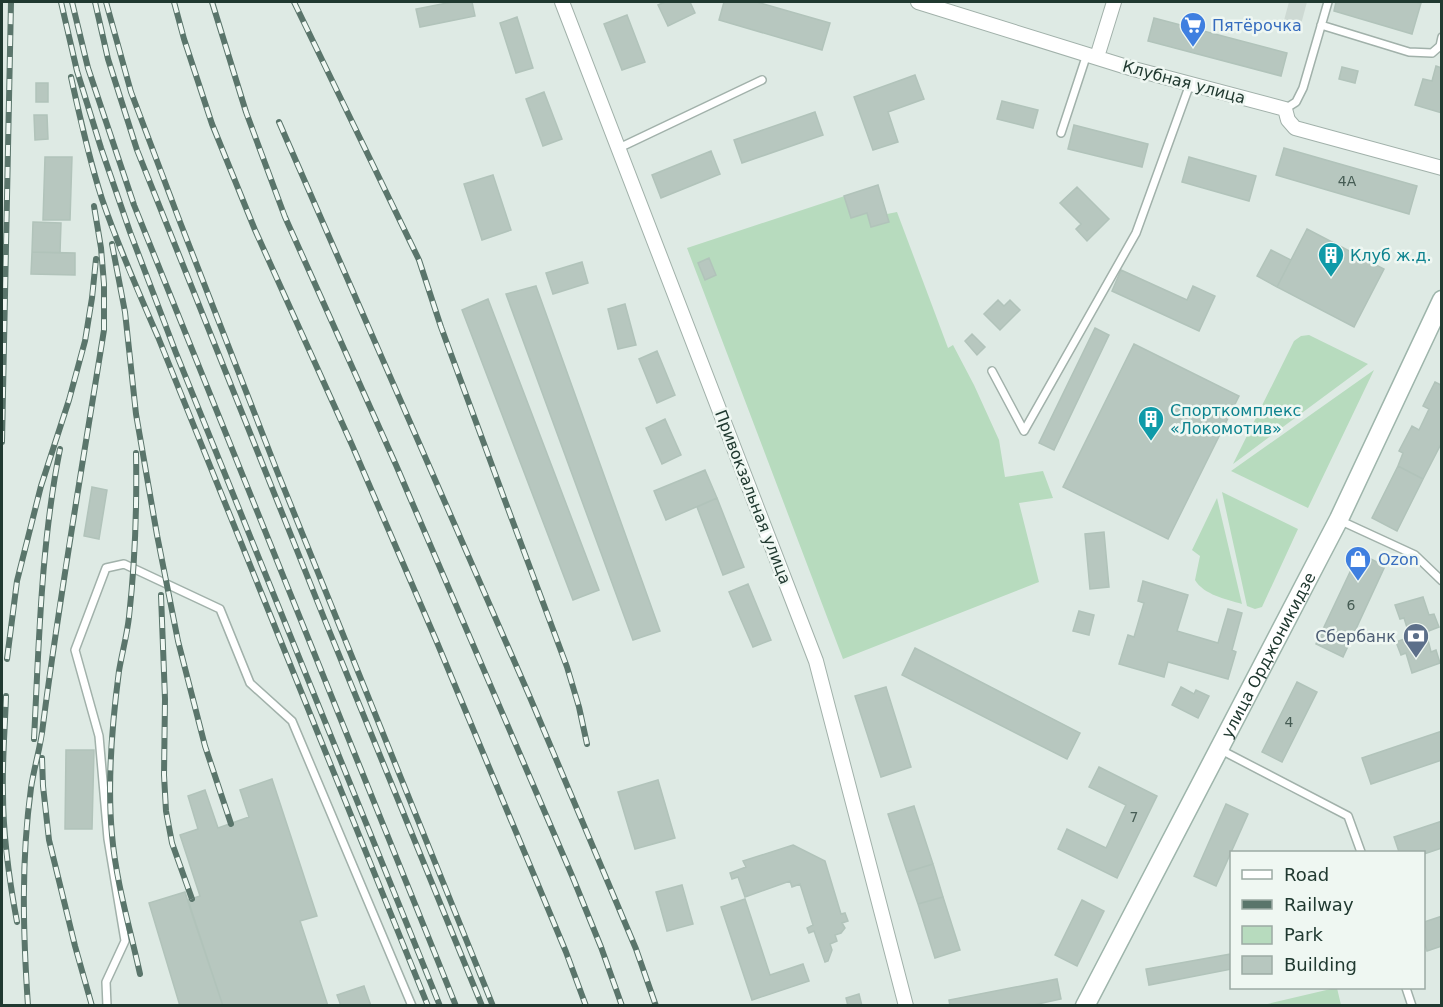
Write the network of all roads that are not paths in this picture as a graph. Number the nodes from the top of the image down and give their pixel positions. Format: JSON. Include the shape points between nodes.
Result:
{"nodes":[{"id":1,"x":562,"y":2,"type":"edge"},
{"id":2,"x":918,"y":2,"type":"edge"},
{"id":3,"x":1113,"y":2,"type":"edge"},
{"id":4,"x":1328,"y":2,"type":"edge"},
{"id":5,"x":1321,"y":25,"type":"junction"},
{"id":6,"x":1442,"y":37,"type":"edge"},
{"id":7,"x":1441,"y":47,"type":"edge"},
{"id":8,"x":1092,"y":56,"type":"junction"},
{"id":9,"x":762,"y":80,"type":"dead end"},
{"id":10,"x":1190,"y":84,"type":"junction"},
{"id":11,"x":1285,"y":109,"type":"junction"},
{"id":12,"x":1061,"y":133,"type":"dead end"},
{"id":13,"x":619,"y":148,"type":"junction"},
{"id":14,"x":1442,"y":168,"type":"edge"},
{"id":15,"x":1442,"y":300,"type":"edge"},
{"id":16,"x":992,"y":370,"type":"dead end"},
{"id":17,"x":1339,"y":519,"type":"junction"},
{"id":18,"x":1442,"y":581,"type":"edge"},
{"id":19,"x":1219,"y":749,"type":"junction"},
{"id":20,"x":1361,"y":851,"type":"edge"},
{"id":21,"x":1407,"y":989,"type":"edge"},
{"id":22,"x":107,"y":1005,"type":"edge"},
{"id":23,"x":412,"y":1005,"type":"edge"},
{"id":24,"x":906,"y":1005,"type":"edge"},
{"id":25,"x":1085,"y":1005,"type":"edge"},
{"id":26,"x":1413,"y":1005,"type":"edge"}],
"edges":[{"from":1,"to":13,"type":"street","name":"Привокзальная улица"},
{"from":2,"to":8,"type":"street","name":"Клубная улица"},
{"from":3,"to":8,"type":"street"},
{"from":4,"to":5,"type":"lane"},
{"from":5,"to":7,"type":"lane","via":[[1409,52],[1432,53]]},
{"from":5,"to":11,"type":"lane","via":[[1303,88],[1296,102]]},
{"from":6,"to":7,"type":"lane"},
{"from":8,"to":10,"type":"street","name":"Клубная улица"},
{"from":8,"to":12,"type":"lane"},
{"from":9,"to":13,"type":"lane"},
{"from":10,"to":11,"type":"street","name":"Клубная улица"},
{"from":10,"to":16,"type":"lane","via":[[1136,233],[1023,431]]},
{"from":11,"to":14,"type":"street","via":[[1295,128]]},
{"from":13,"to":24,"type":"street","name":"Привокзальная улица","via":[[816,660]]},
{"from":15,"to":17,"type":"street","name":"улица Орджоникидзе"},
{"from":17,"to":18,"type":"lane","via":[[1415,555]]},
{"from":17,"to":19,"type":"street","name":"улица Орджоникидзе"},
{"from":19,"to":20,"type":"lane","via":[[1348,816]]},
{"from":19,"to":25,"type":"street","name":"улица Орджоникидзе"},
{"from":21,"to":26,"type":"lane"},
{"from":22,"to":23,"type":"lane","via":[[106,982],[125,941],[108,839],[99,736],[75,650],[106,568],[124,564],[220,609],[250,683],[292,721]]}]}
